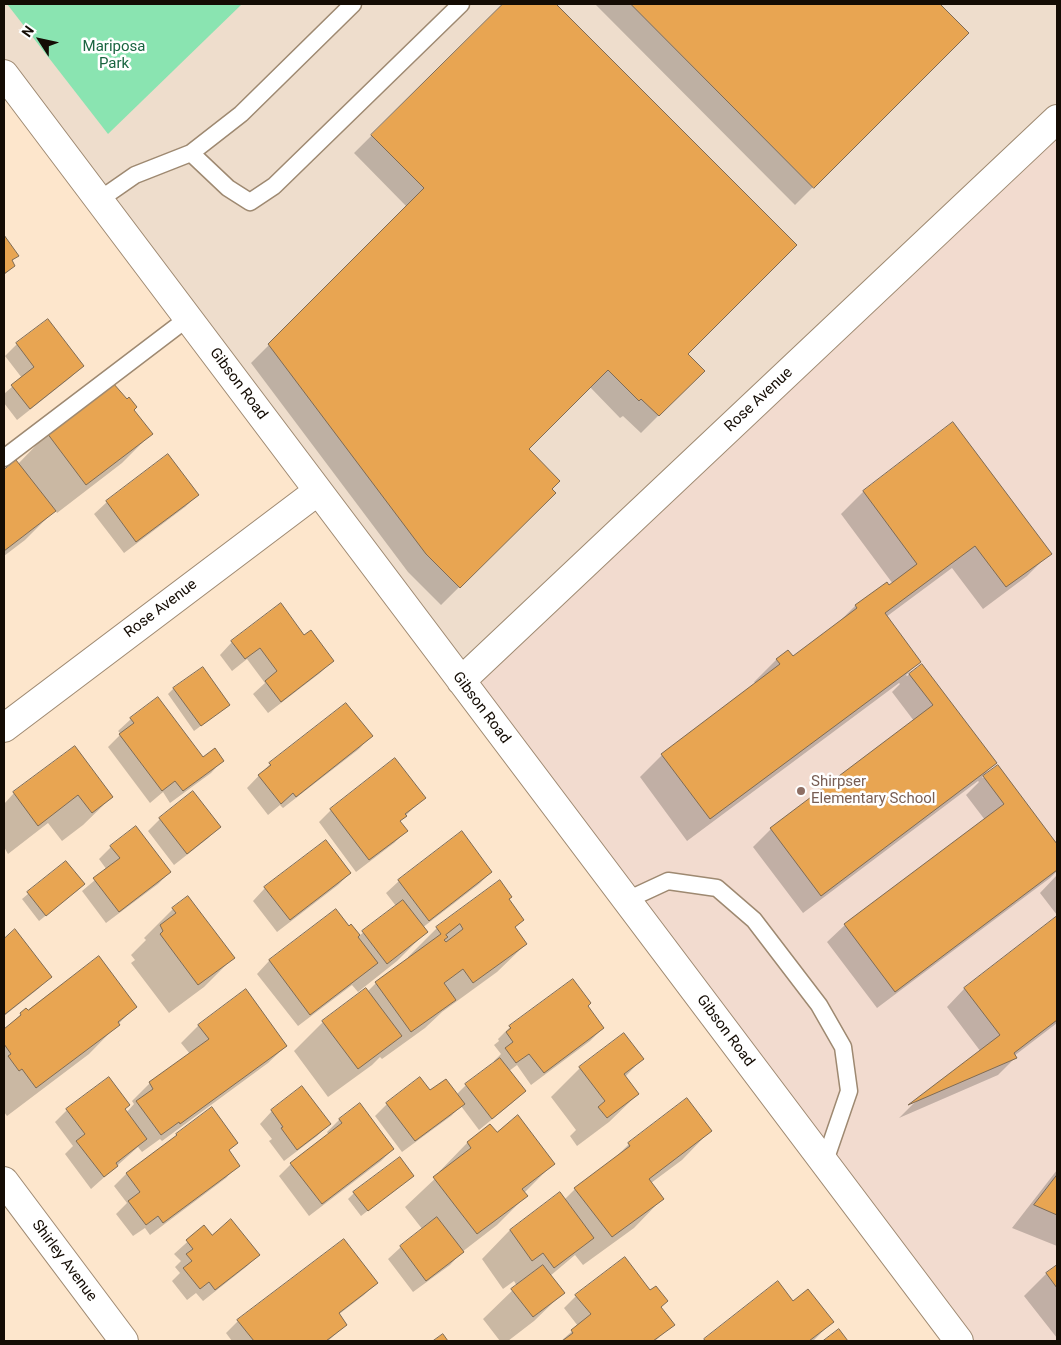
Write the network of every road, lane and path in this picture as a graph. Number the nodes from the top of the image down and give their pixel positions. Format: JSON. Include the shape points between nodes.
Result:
{"nodes":[{"id":1,"x":353,"y":4,"type":"edge"},
{"id":2,"x":461,"y":4,"type":"edge"},
{"id":3,"x":4,"y":74,"type":"edge"},
{"id":4,"x":1057,"y":119,"type":"edge"},
{"id":5,"x":191,"y":153,"type":"junction"},
{"id":6,"x":99,"y":200,"type":"junction"},
{"id":7,"x":188,"y":318,"type":"junction"},
{"id":8,"x":4,"y":458,"type":"edge"},
{"id":9,"x":318,"y":491,"type":"junction"},
{"id":10,"x":461,"y":681,"type":"junction"},
{"id":11,"x":4,"y":728,"type":"edge"},
{"id":12,"x":627,"y":900,"type":"junction"},
{"id":13,"x":824,"y":1164,"type":"junction"},
{"id":14,"x":4,"y":1181,"type":"edge"},
{"id":15,"x":124,"y":1341,"type":"edge"},
{"id":16,"x":959,"y":1341,"type":"edge"}],
"edges":[{"from":1,"to":5,"type":"lane","via":[[241,114]]},
{"from":2,"to":5,"type":"lane","via":[[274,186],[250,202],[228,188]]},
{"from":3,"to":6,"type":"street","name":"Gibson Road"},
{"from":4,"to":10,"type":"street","name":"Rose Avenue"},
{"from":5,"to":6,"type":"lane","via":[[135,175]]},
{"from":6,"to":7,"type":"street","name":"Gibson Road"},
{"from":7,"to":8,"type":"lane"},
{"from":7,"to":9,"type":"street","name":"Gibson Road"},
{"from":9,"to":10,"type":"street","name":"Gibson Road"},
{"from":9,"to":11,"type":"street","name":"Rose Avenue"},
{"from":10,"to":12,"type":"street","name":"Gibson Road"},
{"from":12,"to":13,"type":"street","name":"Gibson Road"},
{"from":12,"to":13,"type":"lane","via":[[668,881],[717,888],[754,920],[818,1005],[843,1047],[849,1090]]},
{"from":13,"to":16,"type":"street","name":"Gibson Road"},
{"from":14,"to":15,"type":"street","name":"Shirley Avenue"}]}
